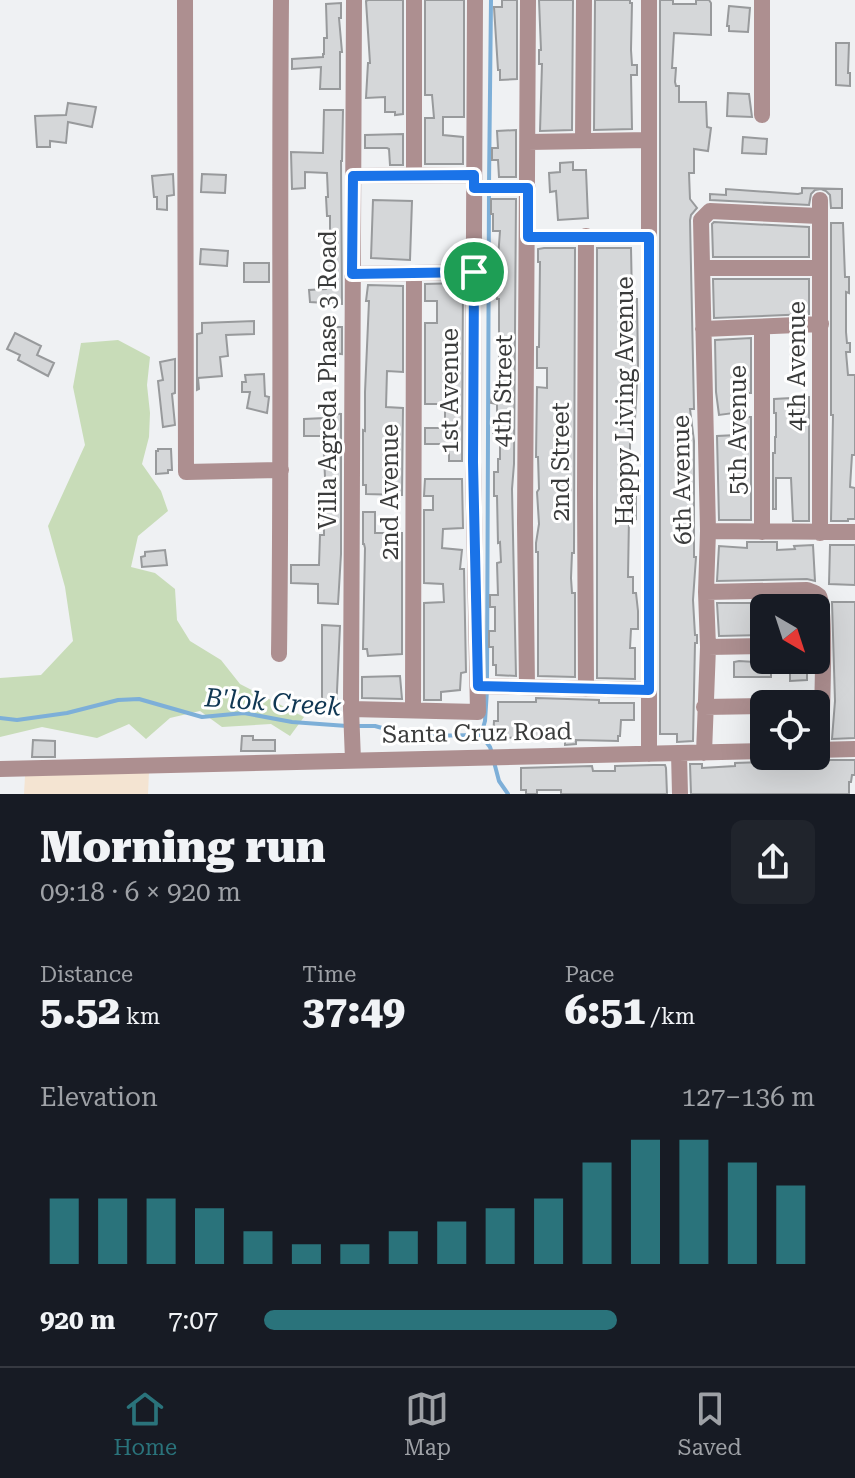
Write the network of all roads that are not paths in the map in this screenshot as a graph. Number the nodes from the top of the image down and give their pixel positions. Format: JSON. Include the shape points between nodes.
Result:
{"nodes":[{"id":1,"x":185,"y":0,"type":"edge"},
{"id":2,"x":281,"y":0,"type":"edge"},
{"id":3,"x":354,"y":0,"type":"edge"},
{"id":4,"x":414,"y":0,"type":"edge"},
{"id":5,"x":475,"y":0,"type":"edge"},
{"id":6,"x":528,"y":0,"type":"edge"},
{"id":7,"x":584,"y":0,"type":"edge"},
{"id":8,"x":649,"y":0,"type":"edge"},
{"id":9,"x":762,"y":0,"type":"edge"},
{"id":10,"x":762,"y":115,"type":"dead end"},
{"id":11,"x":649,"y":140,"type":"junction"},
{"id":12,"x":583,"y":141,"type":"junction"},
{"id":13,"x":528,"y":142,"type":"junction"},
{"id":14,"x":414,"y":175,"type":"junction"},
{"id":15,"x":353,"y":176,"type":"junction"},
{"id":16,"x":482,"y":185,"type":"junction"},
{"id":17,"x":528,"y":188,"type":"junction"},
{"id":18,"x":819,"y":208,"type":"joint"},
{"id":19,"x":586,"y":236,"type":"junction"},
{"id":20,"x":528,"y":237,"type":"junction"},
{"id":21,"x":649,"y":237,"type":"junction"},
{"id":22,"x":703,"y":268,"type":"junction"},
{"id":23,"x":820,"y":268,"type":"junction"},
{"id":24,"x":474,"y":272,"type":"junction"},
{"id":25,"x":414,"y":273,"type":"junction"},
{"id":26,"x":352,"y":274,"type":"junction"},
{"id":27,"x":821,"y":324,"type":"junction"},
{"id":28,"x":762,"y":327,"type":"junction"},
{"id":29,"x":703,"y":329,"type":"junction"},
{"id":30,"x":281,"y":470,"type":"junction"},
{"id":31,"x":708,"y":531,"type":"junction"},
{"id":32,"x":762,"y":532,"type":"junction"},
{"id":33,"x":855,"y":532,"type":"edge"},
{"id":34,"x":820,"y":533,"type":"junction"},
{"id":35,"x":706,"y":592,"type":"junction"},
{"id":36,"x":816,"y":594,"type":"edge"},
{"id":37,"x":750,"y":646,"type":"edge"},
{"id":38,"x":708,"y":647,"type":"junction"},
{"id":39,"x":279,"y":654,"type":"dead end"},
{"id":40,"x":486,"y":686,"type":"junction"},
{"id":41,"x":527,"y":687,"type":"junction"},
{"id":42,"x":586,"y":689,"type":"junction"},
{"id":43,"x":649,"y":690,"type":"junction"},
{"id":44,"x":750,"y":706,"type":"edge"},
{"id":45,"x":704,"y":707,"type":"junction"},
{"id":46,"x":413,"y":710,"type":"junction"},
{"id":47,"x":352,"y":720,"type":"junction"},
{"id":48,"x":855,"y":749,"type":"edge"},
{"id":49,"x":830,"y":750,"type":"edge"},
{"id":50,"x":750,"y":751,"type":"edge"},
{"id":51,"x":679,"y":753,"type":"junction"},
{"id":52,"x":704,"y":753,"type":"junction"},
{"id":53,"x":649,"y":754,"type":"junction"},
{"id":54,"x":353,"y":760,"type":"junction"},
{"id":55,"x":0,"y":769,"type":"edge"},
{"id":56,"x":680,"y":794,"type":"edge"}],
"edges":[{"from":1,"to":30,"type":"street","via":[[186,472]]},
{"from":2,"to":30,"type":"street"},
{"from":3,"to":15,"type":"street","name":"Villa Agreda Phase 3 Road"},
{"from":4,"to":14,"type":"street"},
{"from":5,"to":16,"type":"street","name":"1st Avenue"},
{"from":6,"to":13,"type":"street","name":"4th Street"},
{"from":7,"to":12,"type":"street"},
{"from":8,"to":11,"type":"street","name":"Happy Living Avenue"},
{"from":9,"to":10,"type":"street"},
{"from":11,"to":12,"type":"street"},
{"from":11,"to":21,"type":"street","name":"Happy Living Avenue"},
{"from":12,"to":13,"type":"street"},
{"from":13,"to":17,"type":"street","name":"4th Street"},
{"from":14,"to":15,"type":"street"},
{"from":14,"to":16,"type":"street"},
{"from":15,"to":26,"type":"street","name":"Villa Agreda Phase 3 Road"},
{"from":16,"to":17,"type":"street"},
{"from":16,"to":24,"type":"street","name":"1st Avenue"},
{"from":17,"to":20,"type":"street","name":"4th Street"},
{"from":18,"to":22,"type":"street","name":"6th Avenue","via":[[710,211],[700,226]]},
{"from":18,"to":23,"type":"street","name":"4th Avenue"},
{"from":19,"to":20,"type":"street"},
{"from":19,"to":21,"type":"street"},
{"from":19,"to":42,"type":"street","name":"2nd Street"},
{"from":20,"to":41,"type":"street","name":"4th Street"},
{"from":21,"to":43,"type":"street","name":"Happy Living Avenue"},
{"from":22,"to":23,"type":"street"},
{"from":22,"to":29,"type":"street","name":"6th Avenue"},
{"from":23,"to":27,"type":"street","name":"4th Avenue"},
{"from":24,"to":25,"type":"street"},
{"from":24,"to":40,"type":"street","name":"1st Avenue","via":[[473,462]]},
{"from":25,"to":26,"type":"street"},
{"from":25,"to":46,"type":"street","name":"2nd Avenue"},
{"from":26,"to":47,"type":"street","name":"Villa Agreda Phase 3 Road"},
{"from":27,"to":28,"type":"street"},
{"from":27,"to":34,"type":"street","name":"4th Avenue"},
{"from":28,"to":29,"type":"street"},
{"from":28,"to":32,"type":"street","name":"5th Avenue"},
{"from":29,"to":31,"type":"street","name":"6th Avenue"},
{"from":30,"to":39,"type":"street"},
{"from":31,"to":32,"type":"street"},
{"from":31,"to":35,"type":"street","name":"6th Avenue"},
{"from":32,"to":34,"type":"street"},
{"from":33,"to":34,"type":"street"},
{"from":35,"to":36,"type":"street"},
{"from":35,"to":38,"type":"street","name":"6th Avenue"},
{"from":37,"to":38,"type":"street"},
{"from":38,"to":45,"type":"street","name":"6th Avenue"},
{"from":40,"to":41,"type":"street"},
{"from":40,"to":46,"type":"street","name":"1st Avenue","via":[[478,712]]},
{"from":41,"to":42,"type":"street"},
{"from":42,"to":43,"type":"street"},
{"from":43,"to":53,"type":"street","name":"Happy Living Avenue"},
{"from":44,"to":45,"type":"street"},
{"from":45,"to":52,"type":"street","name":"6th Avenue"},
{"from":46,"to":47,"type":"street"},
{"from":47,"to":54,"type":"street","name":"Villa Agreda Phase 3 Road"},
{"from":48,"to":49,"type":"street"},
{"from":50,"to":52,"type":"street","name":"Santa Cruz Road"},
{"from":51,"to":52,"type":"street","name":"Santa Cruz Road"},
{"from":51,"to":53,"type":"street","name":"Santa Cruz Road"},
{"from":51,"to":56,"type":"street"},
{"from":53,"to":54,"type":"street","name":"Santa Cruz Road"},
{"from":54,"to":55,"type":"street","name":"Santa Cruz Road"}]}
